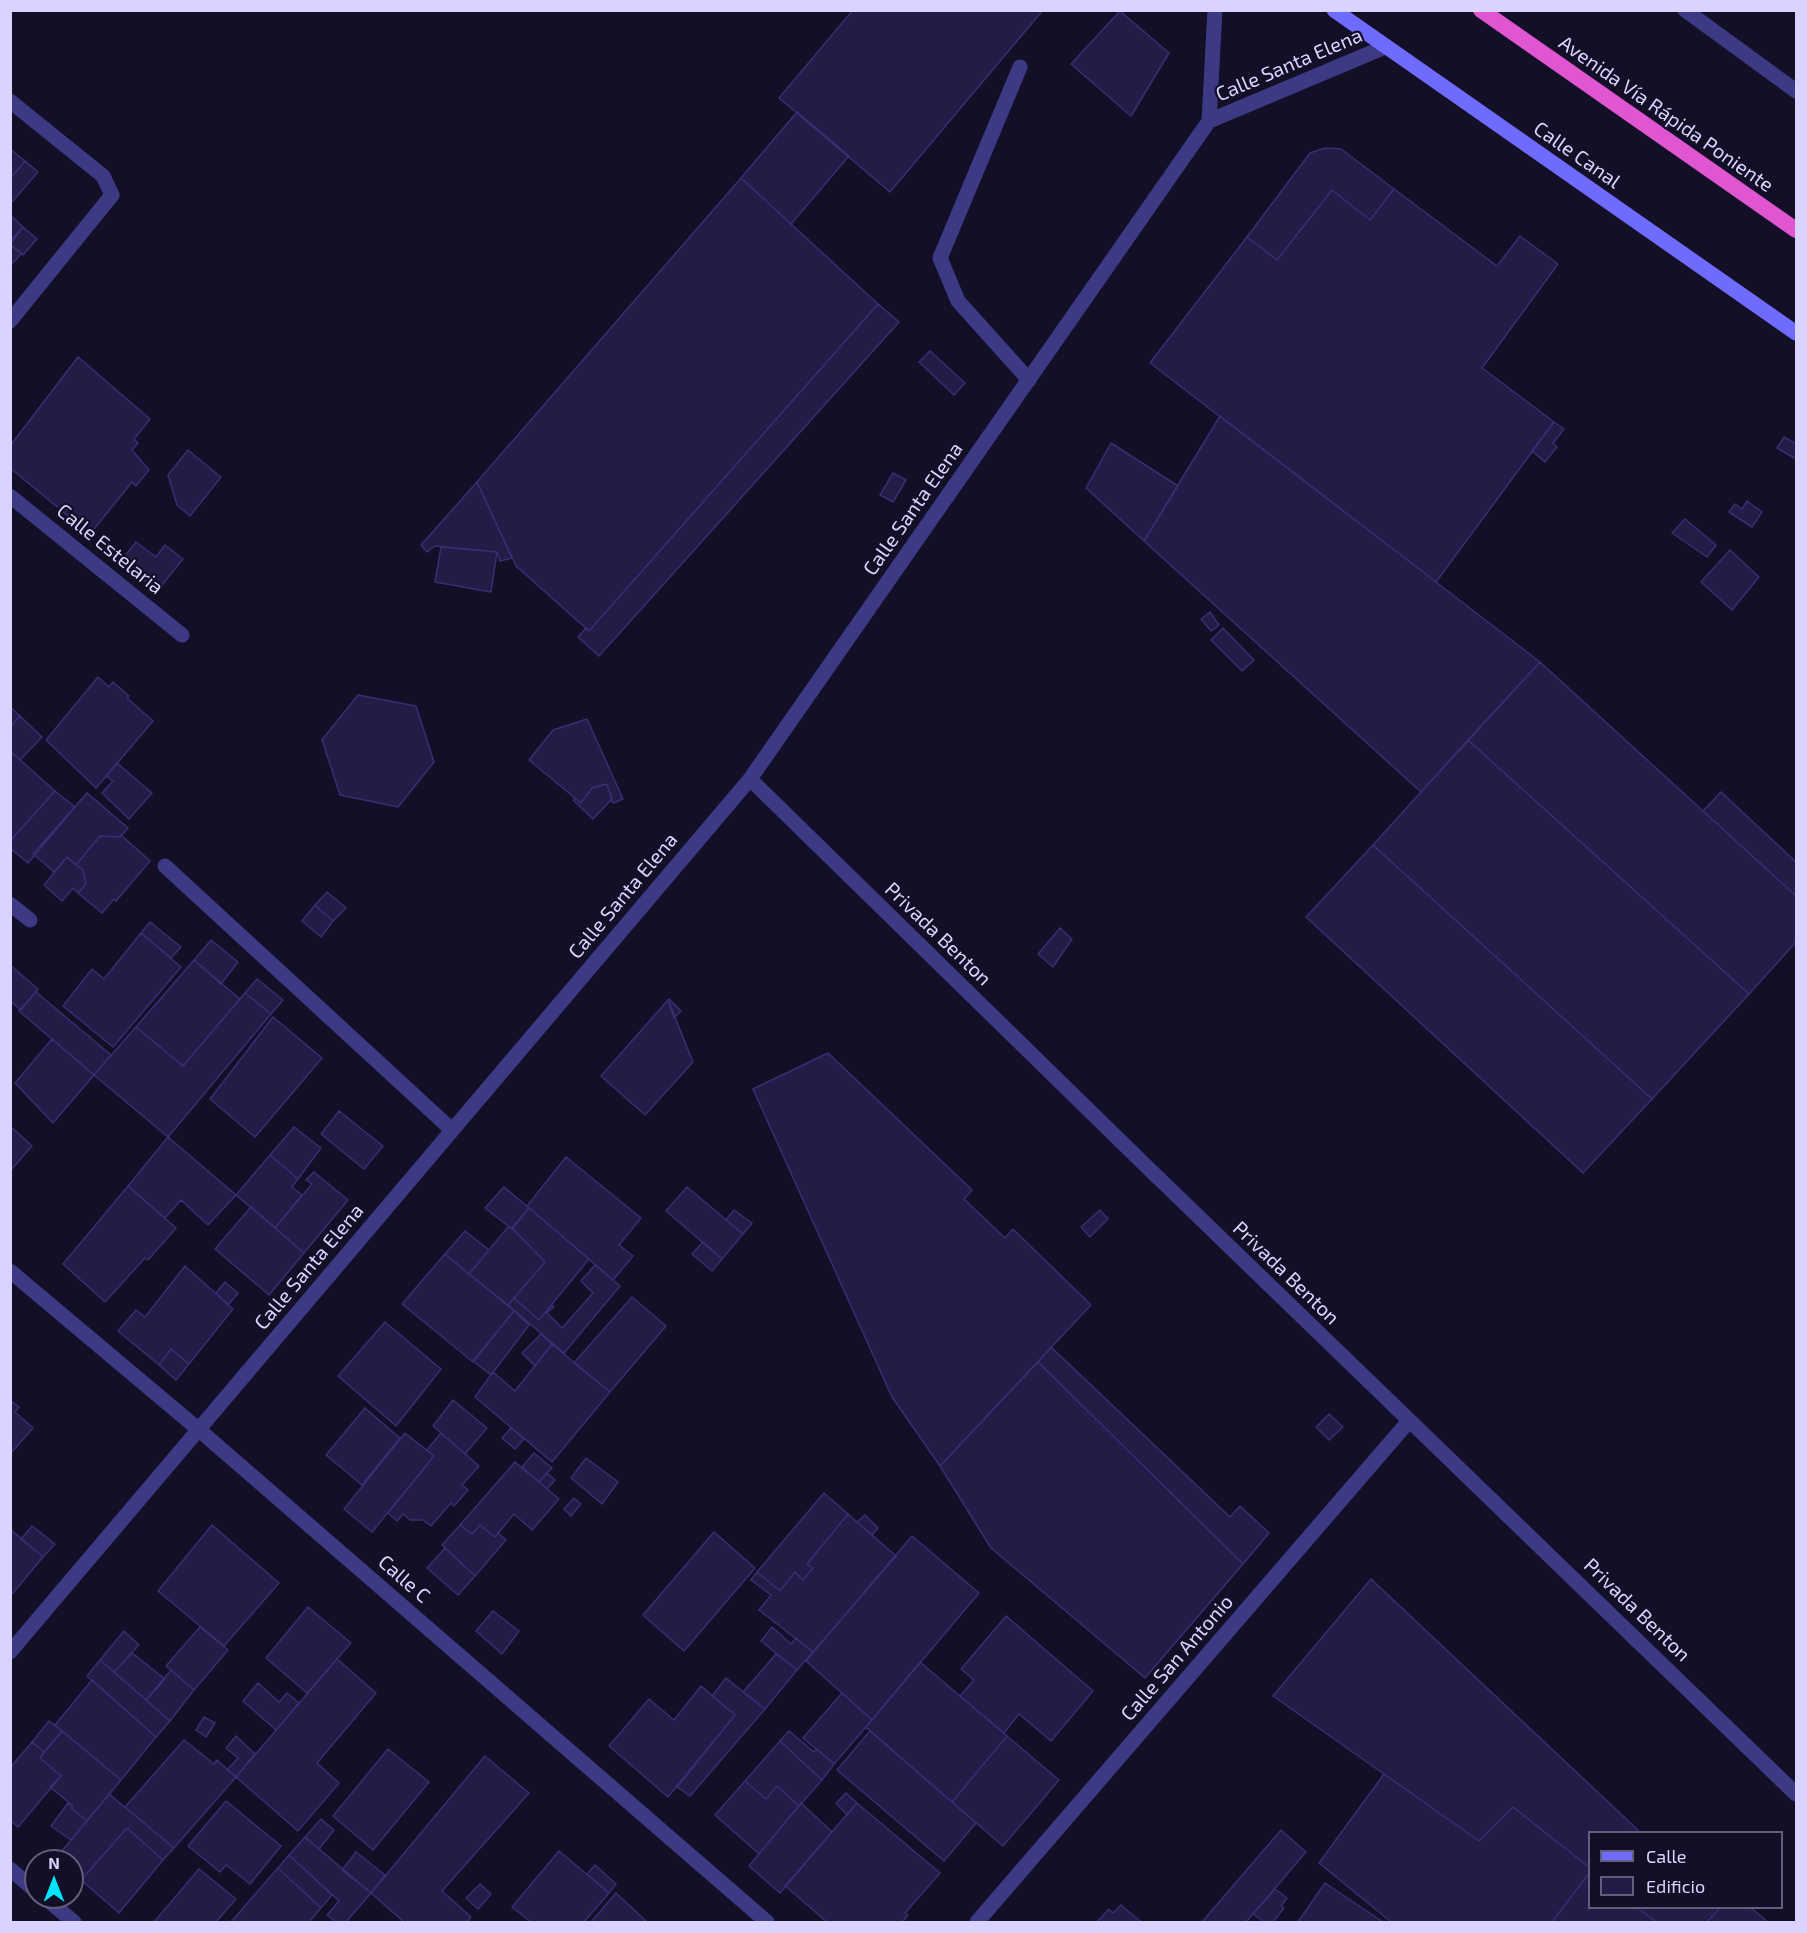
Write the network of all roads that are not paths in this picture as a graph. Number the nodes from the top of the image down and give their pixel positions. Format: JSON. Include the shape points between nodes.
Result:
{"nodes":[{"id":1,"x":1215,"y":10,"type":"edge"},
{"id":2,"x":1334,"y":10,"type":"edge"},
{"id":3,"x":1481,"y":10,"type":"edge"},
{"id":4,"x":1685,"y":10,"type":"edge"},
{"id":5,"x":1385,"y":47,"type":"junction"},
{"id":6,"x":1020,"y":67,"type":"dead end"},
{"id":7,"x":1797,"y":91,"type":"edge"},
{"id":8,"x":10,"y":101,"type":"edge"},
{"id":9,"x":1209,"y":122,"type":"junction"},
{"id":10,"x":1797,"y":230,"type":"edge"},
{"id":11,"x":10,"y":321,"type":"edge"},
{"id":12,"x":1797,"y":333,"type":"edge"},
{"id":13,"x":1029,"y":380,"type":"junction"},
{"id":14,"x":10,"y":495,"type":"edge"},
{"id":15,"x":182,"y":635,"type":"dead end"},
{"id":16,"x":750,"y":779,"type":"junction"},
{"id":17,"x":165,"y":866,"type":"dead end"},
{"id":18,"x":10,"y":904,"type":"edge"},
{"id":19,"x":30,"y":920,"type":"dead end"},
{"id":20,"x":452,"y":1130,"type":"junction"},
{"id":21,"x":10,"y":1271,"type":"edge"},
{"id":22,"x":1409,"y":1421,"type":"junction"},
{"id":23,"x":198,"y":1429,"type":"junction"},
{"id":24,"x":10,"y":1652,"type":"edge"},
{"id":25,"x":1797,"y":1794,"type":"edge"},
{"id":26,"x":10,"y":1869,"type":"edge"},
{"id":27,"x":24,"y":1881,"type":"edge"},
{"id":28,"x":58,"y":1909,"type":"edge"},
{"id":29,"x":74,"y":1923,"type":"edge"},
{"id":30,"x":767,"y":1923,"type":"edge"},
{"id":31,"x":977,"y":1923,"type":"edge"}],
"edges":[{"from":1,"to":9,"type":"street","name":"Calle Santa Elena"},
{"from":2,"to":5,"type":"main road","name":"Calle Canal"},
{"from":3,"to":10,"type":"highway","name":"Avenida Vía Rápida Poniente"},
{"from":4,"to":7,"type":"street"},
{"from":5,"to":9,"type":"street","name":"Calle Santa Elena"},
{"from":5,"to":12,"type":"main road","name":"Calle Canal"},
{"from":6,"to":13,"type":"street","via":[[940,258],[958,302]]},
{"from":8,"to":11,"type":"street","via":[[103,176],[112,195]]},
{"from":9,"to":13,"type":"street","name":"Calle Santa Elena"},
{"from":13,"to":16,"type":"street","name":"Calle Santa Elena"},
{"from":14,"to":15,"type":"street","name":"Calle Estelaria"},
{"from":16,"to":20,"type":"street","name":"Calle Santa Elena"},
{"from":16,"to":22,"type":"street","name":"Privada Benton"},
{"from":17,"to":20,"type":"street"},
{"from":18,"to":19,"type":"street"},
{"from":20,"to":23,"type":"street","name":"Calle Santa Elena"},
{"from":21,"to":23,"type":"street","name":"Calle C"},
{"from":22,"to":25,"type":"street","name":"Privada Benton"},
{"from":22,"to":31,"type":"street","name":"Calle San Antonio"},
{"from":23,"to":24,"type":"street","name":"Calle Santa Elena"},
{"from":23,"to":30,"type":"street","name":"Calle C"},
{"from":26,"to":27,"type":"street"},
{"from":28,"to":29,"type":"street"}]}
